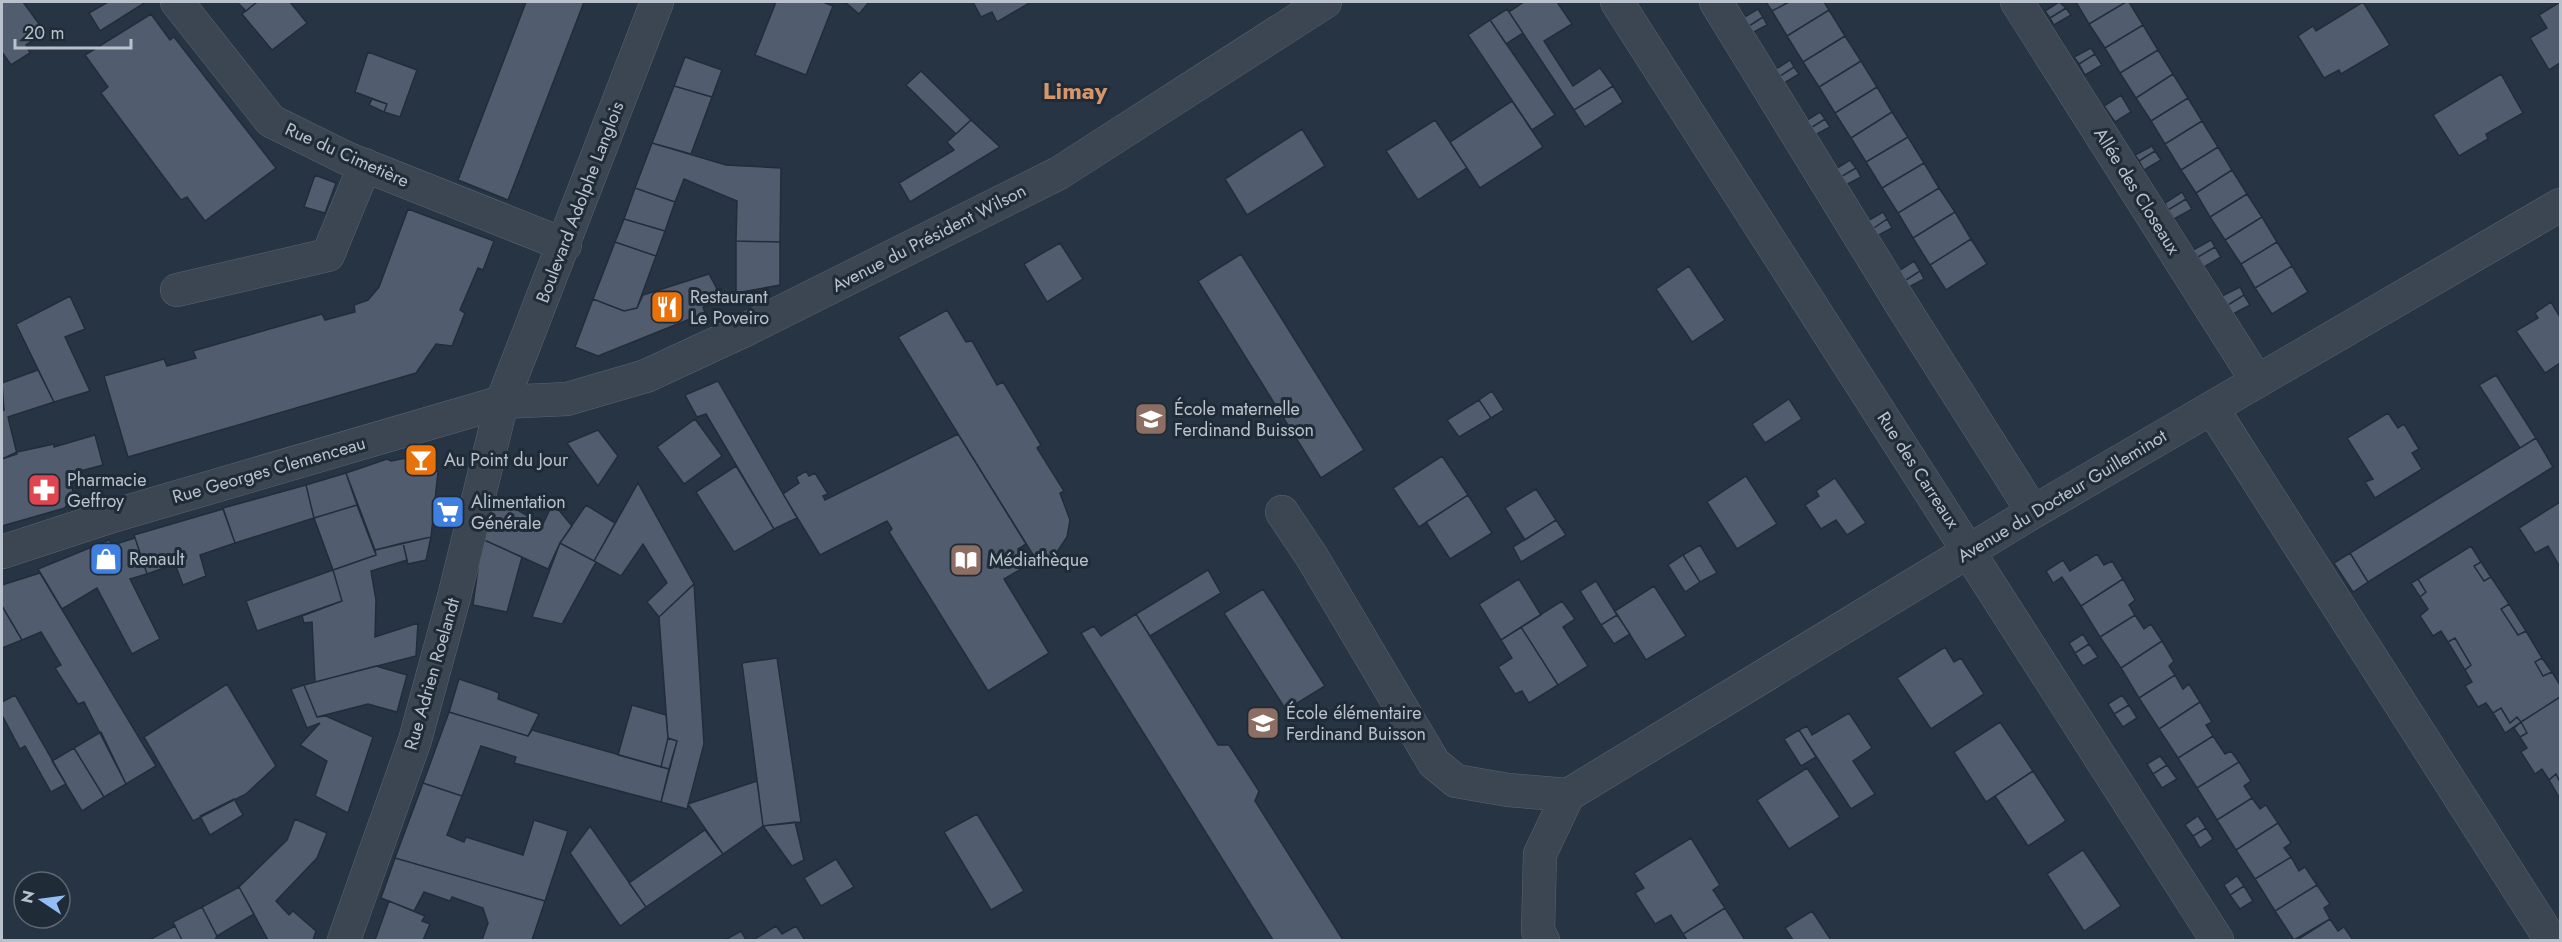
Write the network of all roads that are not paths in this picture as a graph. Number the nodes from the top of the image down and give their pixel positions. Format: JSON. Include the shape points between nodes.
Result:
{"nodes":[{"id":1,"x":177,"y":2,"type":"edge"},
{"id":2,"x":657,"y":2,"type":"edge"},
{"id":3,"x":1325,"y":2,"type":"edge"},
{"id":4,"x":1617,"y":2,"type":"edge"},
{"id":5,"x":1716,"y":2,"type":"edge"},
{"id":6,"x":2017,"y":2,"type":"edge"},
{"id":7,"x":365,"y":165,"type":"junction"},
{"id":8,"x":2560,"y":206,"type":"edge"},
{"id":9,"x":565,"y":245,"type":"junction"},
{"id":10,"x":177,"y":290,"type":"dead end"},
{"id":11,"x":2257,"y":381,"type":"junction"},
{"id":12,"x":502,"y":402,"type":"junction"},
{"id":13,"x":2212,"y":408,"type":"junction"},
{"id":14,"x":1282,"y":512,"type":"dead end"},
{"id":15,"x":2033,"y":512,"type":"junction"},
{"id":16,"x":1970,"y":550,"type":"junction"},
{"id":17,"x":2,"y":552,"type":"edge"},
{"id":18,"x":1568,"y":795,"type":"junction"},
{"id":19,"x":344,"y":940,"type":"edge"},
{"id":20,"x":1544,"y":940,"type":"edge"},
{"id":21,"x":2217,"y":940,"type":"edge"},
{"id":22,"x":2551,"y":940,"type":"edge"}],
"edges":[{"from":1,"to":7,"type":"street","name":"Rue du Cimetière","via":[[271,121]]},
{"from":2,"to":9,"type":"street","name":"Boulevard Adolphe Langlois"},
{"from":3,"to":12,"type":"street","name":"Avenue du Président Wilson","via":[[1059,173],[745,330],[646,376],[567,399]]},
{"from":4,"to":16,"type":"street","name":"Rue des Carreaux"},
{"from":5,"to":15,"type":"street"},
{"from":6,"to":11,"type":"street","name":"Allée des Closeaux"},
{"from":7,"to":9,"type":"street","name":"Rue du Cimetière"},
{"from":7,"to":10,"type":"street","via":[[328,255]]},
{"from":8,"to":11,"type":"street","name":"Avenue du Docteur Guilleminot"},
{"from":9,"to":12,"type":"street","name":"Boulevard Adolphe Langlois"},
{"from":11,"to":13,"type":"street","name":"Avenue du Docteur Guilleminot"},
{"from":12,"to":17,"type":"street","name":"Rue Georges Clemenceau"},
{"from":12,"to":19,"type":"street","name":"Rue Adrien Roelandt","via":[[415,740]]},
{"from":13,"to":15,"type":"street","name":"Avenue du Docteur Guilleminot"},
{"from":13,"to":22,"type":"street"},
{"from":14,"to":18,"type":"street","via":[[1434,763],[1456,781]]},
{"from":15,"to":16,"type":"street","name":"Avenue du Docteur Guilleminot"},
{"from":16,"to":18,"type":"street","name":"Avenue du Docteur Guilleminot"},
{"from":16,"to":21,"type":"street","name":"Rue des Carreaux"},
{"from":18,"to":20,"type":"street","via":[[1540,854],[1538,931]]}]}
